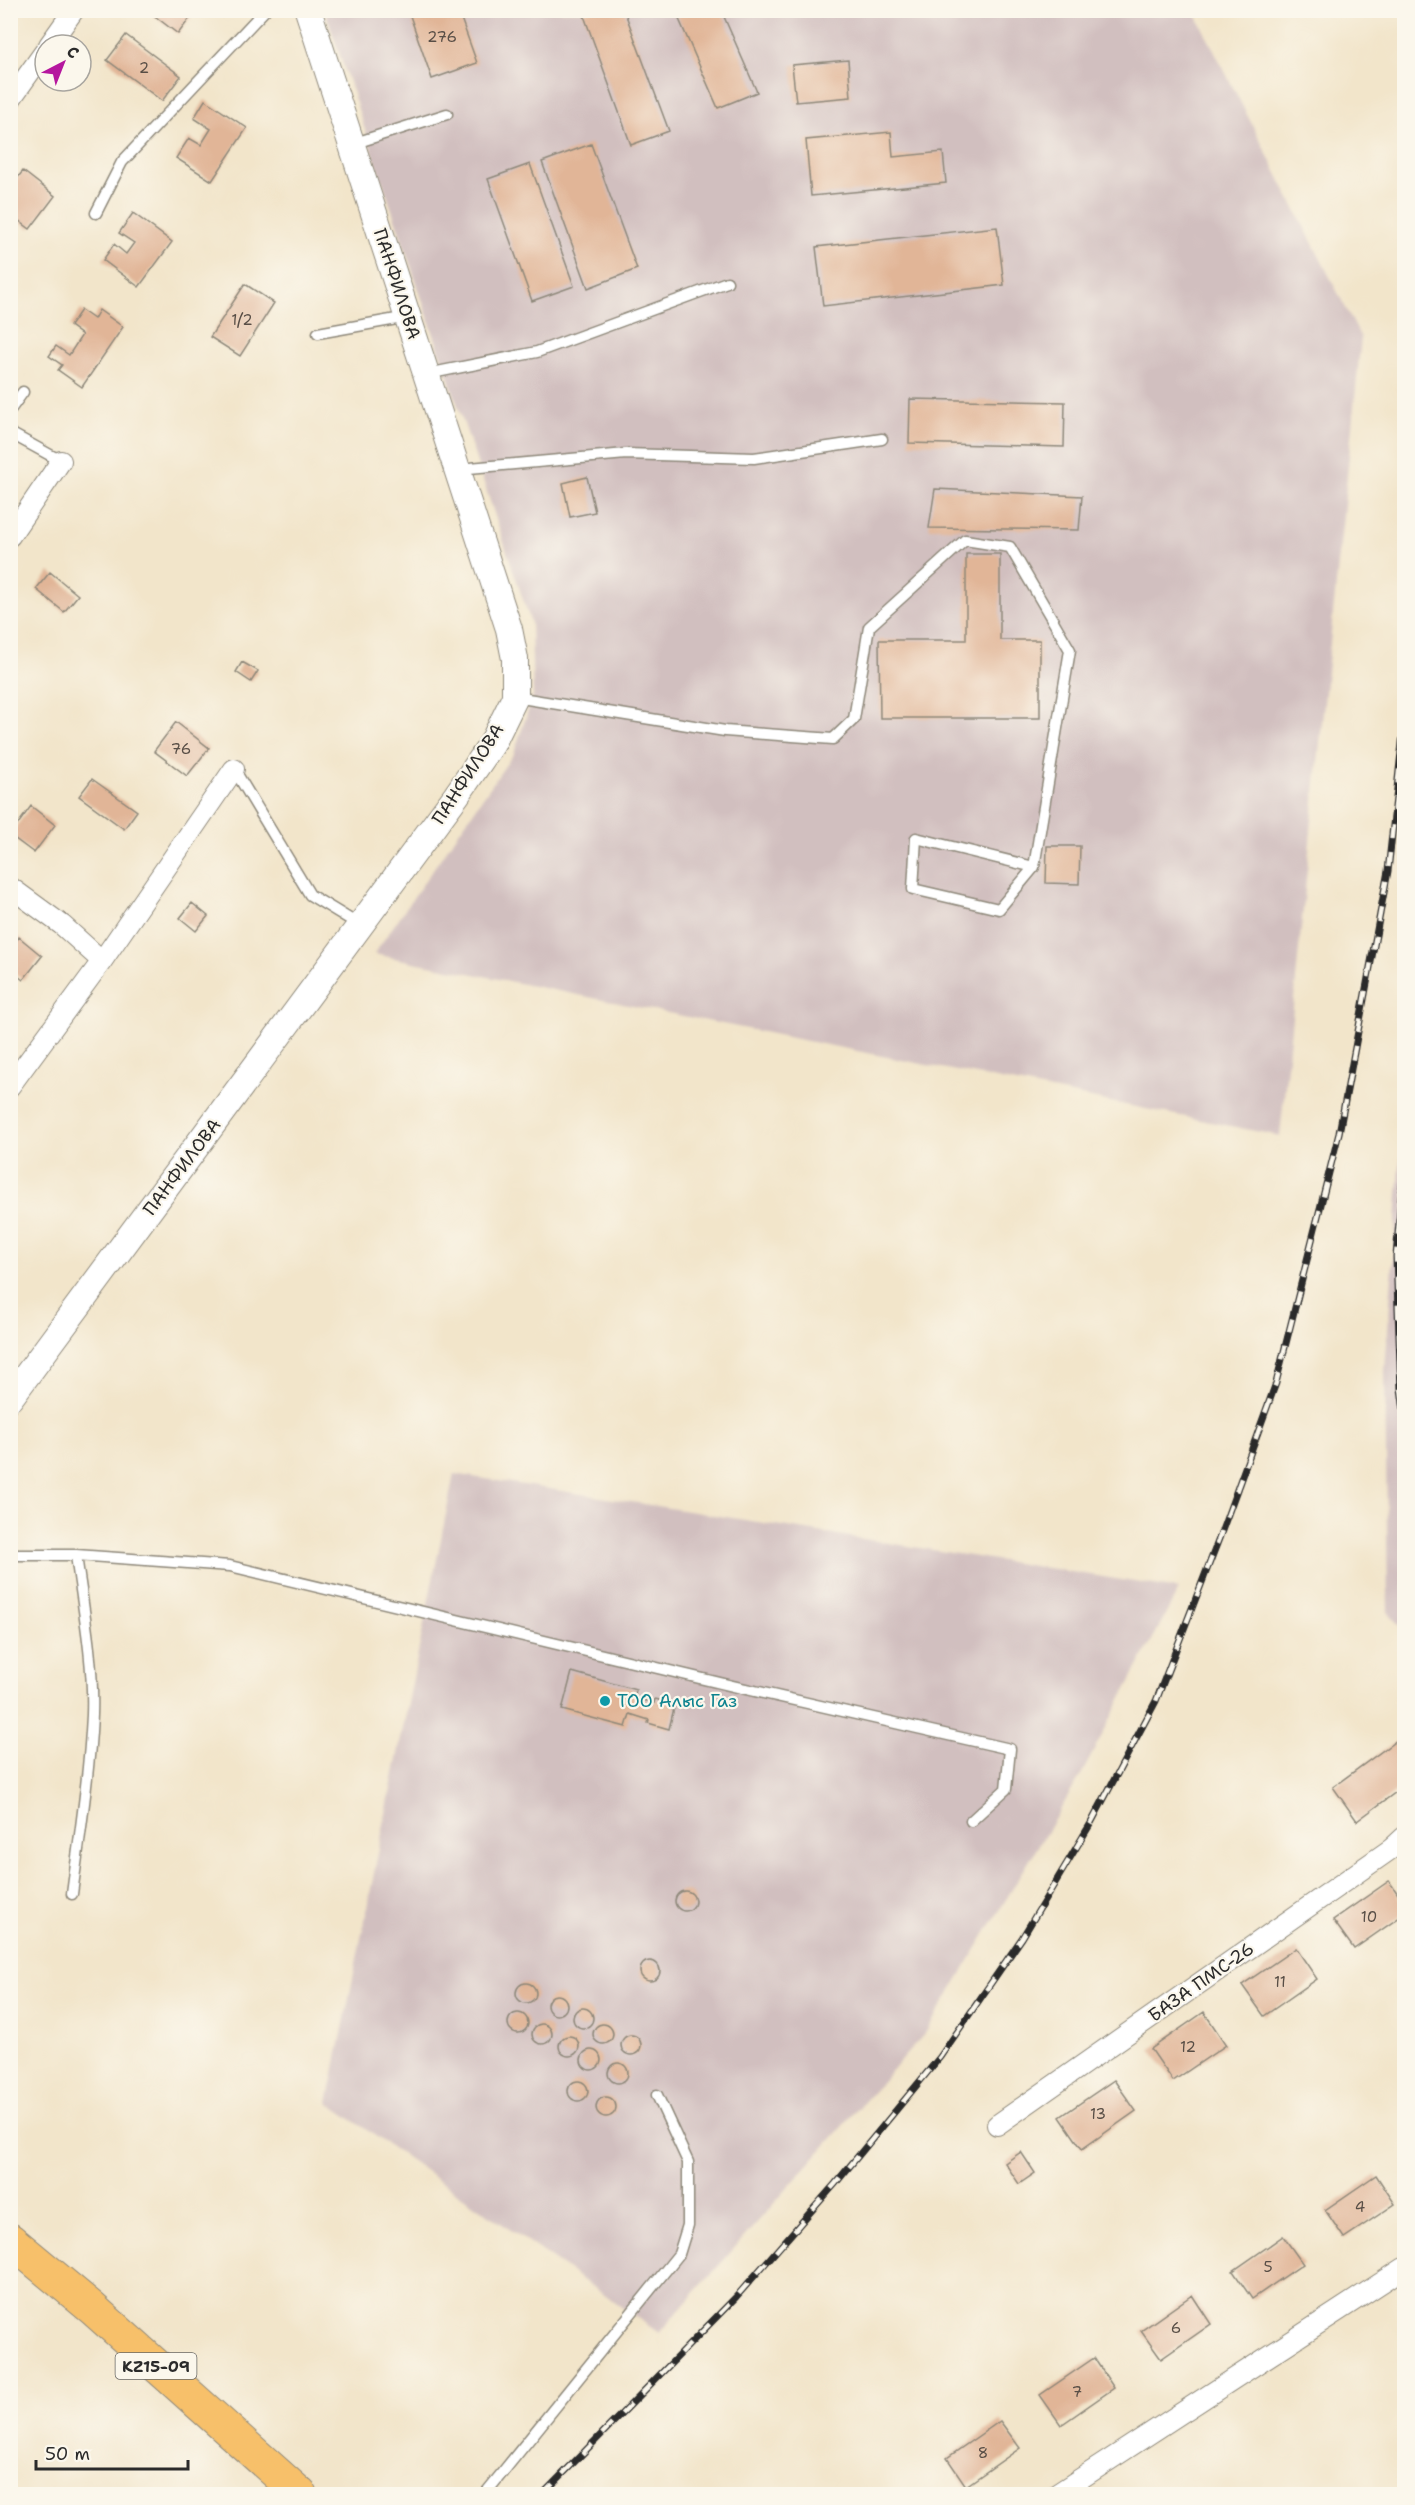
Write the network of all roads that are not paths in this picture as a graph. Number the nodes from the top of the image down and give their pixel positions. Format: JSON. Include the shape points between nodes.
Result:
{"nodes":[{"id":1,"x":74,"y":10,"type":"edge"},
{"id":2,"x":265,"y":10,"type":"edge"},
{"id":3,"x":308,"y":10,"type":"edge"},
{"id":4,"x":58,"y":33,"type":"edge"},
{"id":5,"x":33,"y":68,"type":"edge"},
{"id":6,"x":10,"y":100,"type":"edge"},
{"id":7,"x":447,"y":114,"type":"dead end"},
{"id":8,"x":352,"y":144,"type":"junction"},
{"id":9,"x":96,"y":213,"type":"dead end"},
{"id":10,"x":727,"y":282,"type":"dead end"},
{"id":11,"x":408,"y":317,"type":"junction"},
{"id":12,"x":318,"y":333,"type":"dead end"},
{"id":13,"x":426,"y":374,"type":"junction"},
{"id":14,"x":23,"y":392,"type":"dead end"},
{"id":15,"x":10,"y":410,"type":"edge"},
{"id":16,"x":10,"y":433,"type":"edge"},
{"id":17,"x":882,"y":439,"type":"dead end"},
{"id":18,"x":61,"y":461,"type":"joint"},
{"id":19,"x":458,"y":470,"type":"junction"},
{"id":20,"x":10,"y":536,"type":"edge"},
{"id":21,"x":515,"y":697,"type":"junction"},
{"id":22,"x":234,"y":769,"type":"joint"},
{"id":23,"x":1034,"y":867,"type":"junction"},
{"id":24,"x":10,"y":887,"type":"edge"},
{"id":25,"x":361,"y":926,"type":"junction"},
{"id":26,"x":102,"y":961,"type":"junction"},
{"id":27,"x":10,"y":1086,"type":"edge"},
{"id":28,"x":10,"y":1398,"type":"edge"},
{"id":29,"x":10,"y":1555,"type":"edge"},
{"id":30,"x":76,"y":1555,"type":"junction"},
{"id":31,"x":970,"y":1821,"type":"dead end"},
{"id":32,"x":1404,"y":1837,"type":"edge"},
{"id":33,"x":72,"y":1894,"type":"dead end"},
{"id":34,"x":657,"y":2095,"type":"dead end"},
{"id":35,"x":997,"y":2125,"type":"dead end"},
{"id":36,"x":10,"y":2240,"type":"edge"},
{"id":37,"x":1404,"y":2268,"type":"edge"},
{"id":38,"x":300,"y":2494,"type":"edge"},
{"id":39,"x":485,"y":2494,"type":"edge"},
{"id":40,"x":1057,"y":2494,"type":"edge"}],
"edges":[{"from":1,"to":4,"type":"street"},
{"from":2,"to":9,"type":"lane","via":[[122,162]]},
{"from":3,"to":8,"type":"street","name":"ПАНФИЛОВА"},
{"from":5,"to":6,"type":"street"},
{"from":7,"to":8,"type":"lane"},
{"from":8,"to":11,"type":"street","name":"ПАНФИЛОВА"},
{"from":10,"to":13,"type":"lane","via":[[537,352]]},
{"from":11,"to":12,"type":"lane"},
{"from":11,"to":13,"type":"street","name":"ПАНФИЛОВА"},
{"from":13,"to":19,"type":"street","name":"ПАНФИЛОВА"},
{"from":14,"to":15,"type":"lane"},
{"from":16,"to":18,"type":"lane"},
{"from":17,"to":19,"type":"lane","via":[[754,458],[626,454]]},
{"from":18,"to":20,"type":"street"},
{"from":19,"to":21,"type":"street","name":"ПАНФИЛОВА","via":[[509,629],[515,659]]},
{"from":21,"to":23,"type":"lane","via":[[725,731],[833,739],[854,719],[869,627],[965,540],[1010,547],[1070,650]]},
{"from":21,"to":25,"type":"street","name":"ПАНФИЛОВА","via":[[492,744]]},
{"from":22,"to":25,"type":"lane","via":[[310,895]]},
{"from":22,"to":26,"type":"street"},
{"from":23,"to":23,"type":"lane","via":[[999,909],[913,889],[916,838]]},
{"from":24,"to":26,"type":"street"},
{"from":25,"to":28,"type":"street","name":"ПАНФИЛОВА"},
{"from":26,"to":27,"type":"street"},
{"from":29,"to":30,"type":"lane"},
{"from":30,"to":31,"type":"lane","via":[[230,1566],[1010,1749],[1006,1789]]},
{"from":30,"to":33,"type":"lane","via":[[90,1662],[92,1714]]},
{"from":32,"to":35,"type":"street","name":"БАЗА ПМС-26"},
{"from":34,"to":39,"type":"lane","via":[[688,2162],[688,2225],[679,2254]]},
{"from":36,"to":38,"type":"highway","number":"KZ15-09"},
{"from":37,"to":40,"type":"street"}]}
